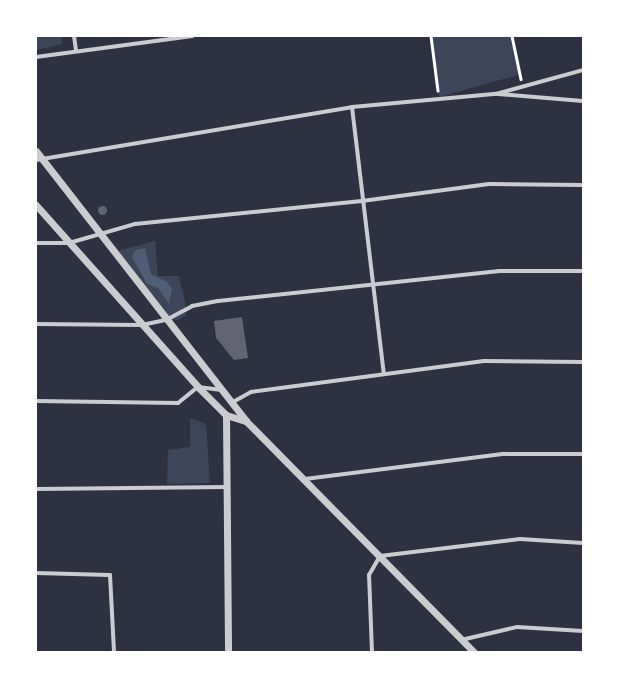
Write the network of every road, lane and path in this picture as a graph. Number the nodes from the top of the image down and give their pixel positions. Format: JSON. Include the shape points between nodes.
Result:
{"nodes":[{"id":1,"x":74,"y":36,"type":"edge"},
{"id":2,"x":193,"y":36,"type":"edge"},
{"id":3,"x":431,"y":36,"type":"edge"},
{"id":4,"x":512,"y":36,"type":"edge"},
{"id":5,"x":76,"y":50,"type":"junction"},
{"id":6,"x":36,"y":57,"type":"edge"},
{"id":7,"x":583,"y":70,"type":"edge"},
{"id":8,"x":522,"y":86,"type":"junction"},
{"id":9,"x":496,"y":94,"type":"junction"},
{"id":10,"x":439,"y":97,"type":"junction"},
{"id":11,"x":583,"y":101,"type":"edge"},
{"id":12,"x":352,"y":107,"type":"junction"},
{"id":13,"x":36,"y":151,"type":"edge"},
{"id":14,"x":39,"y":159,"type":"edge"},
{"id":15,"x":583,"y":185,"type":"edge"},
{"id":16,"x":362,"y":201,"type":"junction"},
{"id":17,"x":36,"y":205,"type":"edge"},
{"id":18,"x":101,"y":232,"type":"junction"},
{"id":19,"x":36,"y":243,"type":"edge"},
{"id":20,"x":69,"y":243,"type":"junction"},
{"id":21,"x":583,"y":271,"type":"edge"},
{"id":22,"x":373,"y":286,"type":"junction"},
{"id":23,"x":166,"y":320,"type":"junction"},
{"id":24,"x":36,"y":324,"type":"edge"},
{"id":25,"x":142,"y":325,"type":"junction"},
{"id":26,"x":583,"y":362,"type":"edge"},
{"id":27,"x":384,"y":374,"type":"junction"},
{"id":28,"x":198,"y":387,"type":"junction"},
{"id":29,"x":223,"y":390,"type":"junction"},
{"id":30,"x":36,"y":401,"type":"edge"},
{"id":31,"x":233,"y":402,"type":"junction"},
{"id":32,"x":226,"y":415,"type":"junction"},
{"id":33,"x":246,"y":421,"type":"junction"},
{"id":34,"x":583,"y":454,"type":"edge"},
{"id":35,"x":306,"y":478,"type":"junction"},
{"id":36,"x":227,"y":487,"type":"junction"},
{"id":37,"x":36,"y":489,"type":"edge"},
{"id":38,"x":583,"y":543,"type":"edge"},
{"id":39,"x":380,"y":556,"type":"junction"},
{"id":40,"x":36,"y":573,"type":"edge"},
{"id":41,"x":583,"y":631,"type":"edge"},
{"id":42,"x":461,"y":640,"type":"junction"},
{"id":43,"x":114,"y":652,"type":"edge"},
{"id":44,"x":228,"y":652,"type":"edge"},
{"id":45,"x":372,"y":652,"type":"edge"},
{"id":46,"x":474,"y":652,"type":"edge"}],
"edges":[{"from":1,"to":5,"type":"street"},
{"from":2,"to":5,"type":"street"},
{"from":3,"to":10,"type":"path"},
{"from":4,"to":8,"type":"path"},
{"from":5,"to":6,"type":"street"},
{"from":7,"to":8,"type":"street"},
{"from":8,"to":9,"type":"street"},
{"from":9,"to":10,"type":"street"},
{"from":9,"to":11,"type":"street"},
{"from":10,"to":12,"type":"street"},
{"from":12,"to":14,"type":"street"},
{"from":12,"to":16,"type":"street"},
{"from":13,"to":14,"type":"street"},
{"from":14,"to":18,"type":"street"},
{"from":15,"to":16,"type":"street","via":[[489,184]]},
{"from":16,"to":18,"type":"street","via":[[135,224]]},
{"from":16,"to":22,"type":"street"},
{"from":17,"to":20,"type":"street"},
{"from":18,"to":20,"type":"street"},
{"from":18,"to":23,"type":"street"},
{"from":19,"to":20,"type":"street"},
{"from":20,"to":25,"type":"street"},
{"from":21,"to":22,"type":"street","via":[[499,271]]},
{"from":22,"to":23,"type":"street","via":[[218,301],[192,306]]},
{"from":22,"to":27,"type":"street"},
{"from":23,"to":25,"type":"street"},
{"from":23,"to":29,"type":"street"},
{"from":24,"to":25,"type":"street"},
{"from":25,"to":28,"type":"street"},
{"from":26,"to":27,"type":"street","via":[[516,359]]},
{"from":27,"to":31,"type":"street","via":[[251,392]]},
{"from":28,"to":29,"type":"street"},
{"from":28,"to":30,"type":"street","via":[[178,403]]},
{"from":28,"to":32,"type":"street"},
{"from":29,"to":31,"type":"street"},
{"from":31,"to":32,"type":"street"},
{"from":31,"to":33,"type":"street"},
{"from":32,"to":33,"type":"street"},
{"from":32,"to":36,"type":"street"},
{"from":33,"to":35,"type":"street"},
{"from":34,"to":35,"type":"street","via":[[504,454]]},
{"from":35,"to":39,"type":"street"},
{"from":36,"to":37,"type":"street"},
{"from":36,"to":44,"type":"street"},
{"from":38,"to":39,"type":"street","via":[[520,539]]},
{"from":39,"to":42,"type":"street"},
{"from":39,"to":45,"type":"street","via":[[369,575]]},
{"from":40,"to":43,"type":"street","via":[[110,575]]},
{"from":41,"to":42,"type":"street","via":[[518,626]]},
{"from":42,"to":46,"type":"street"}]}
